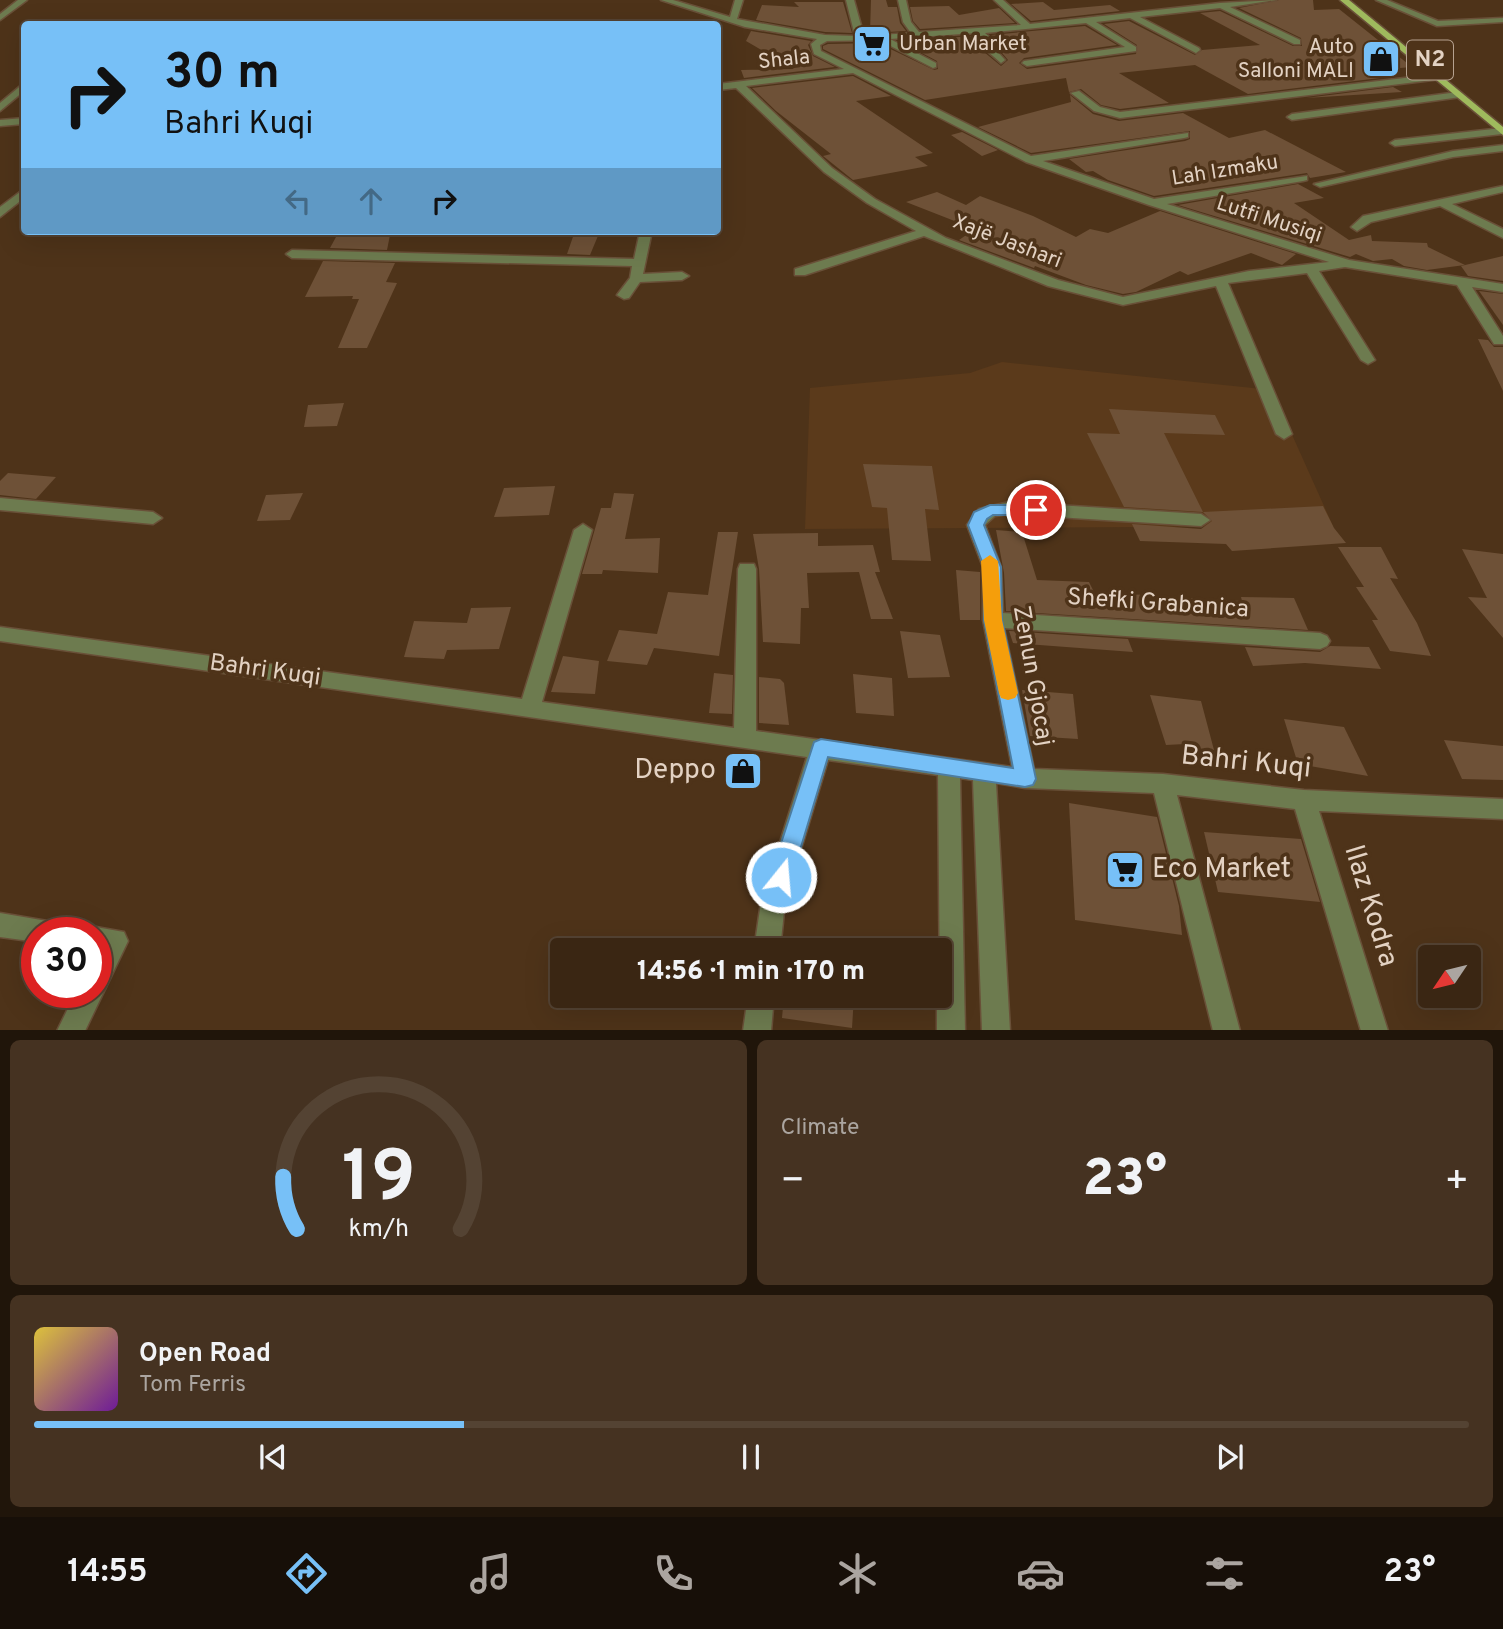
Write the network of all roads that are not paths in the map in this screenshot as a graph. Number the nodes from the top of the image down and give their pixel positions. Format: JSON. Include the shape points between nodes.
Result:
{"nodes":[{"id":1,"x":23,"y":0,"type":"edge"},
{"id":2,"x":665,"y":0,"type":"edge"},
{"id":3,"x":739,"y":0,"type":"edge"},
{"id":4,"x":850,"y":0,"type":"edge"},
{"id":5,"x":902,"y":0,"type":"edge"},
{"id":6,"x":998,"y":0,"type":"edge"},
{"id":7,"x":1272,"y":0,"type":"edge"},
{"id":8,"x":1344,"y":0,"type":"edge"},
{"id":9,"x":1357,"y":0,"type":"edge"},
{"id":10,"x":1380,"y":0,"type":"edge"},
{"id":11,"x":1220,"y":5,"type":"junction"},
{"id":12,"x":1142,"y":13,"type":"junction"},
{"id":13,"x":1130,"y":15,"type":"junction"},
{"id":14,"x":0,"y":18,"type":"edge"},
{"id":15,"x":1085,"y":19,"type":"junction"},
{"id":16,"x":733,"y":20,"type":"junction"},
{"id":17,"x":1503,"y":20,"type":"edge"},
{"id":18,"x":1028,"y":27,"type":"junction"},
{"id":19,"x":979,"y":31,"type":"junction"},
{"id":20,"x":918,"y":36,"type":"junction"},
{"id":21,"x":878,"y":37,"type":"junction"},
{"id":22,"x":825,"y":38,"type":"junction"},
{"id":23,"x":860,"y":38,"type":"junction"},
{"id":24,"x":1297,"y":41,"type":"dead end"},
{"id":25,"x":1102,"y":51,"type":"junction"},
{"id":26,"x":1001,"y":60,"type":"dead end"},
{"id":27,"x":1027,"y":63,"type":"dead end"},
{"id":28,"x":933,"y":65,"type":"dead end"},
{"id":29,"x":1114,"y":65,"type":"dead end"},
{"id":30,"x":854,"y":70,"type":"junction"},
{"id":31,"x":1438,"y":77,"type":"junction"},
{"id":32,"x":738,"y":84,"type":"junction"},
{"id":33,"x":721,"y":87,"type":"edge"},
{"id":34,"x":21,"y":89,"type":"edge"},
{"id":35,"x":1076,"y":93,"type":"dead end"},
{"id":36,"x":1458,"y":95,"type":"junction"},
{"id":37,"x":0,"y":108,"type":"edge"},
{"id":38,"x":21,"y":121,"type":"edge"},
{"id":39,"x":0,"y":124,"type":"edge"},
{"id":40,"x":1503,"y":128,"type":"edge"},
{"id":41,"x":1308,"y":130,"type":"dead end"},
{"id":42,"x":1184,"y":135,"type":"dead end"},
{"id":43,"x":1395,"y":144,"type":"dead end"},
{"id":44,"x":1503,"y":148,"type":"edge"},
{"id":45,"x":1030,"y":160,"type":"junction"},
{"id":46,"x":1303,"y":178,"type":"dead end"},
{"id":47,"x":1320,"y":184,"type":"dead end"},
{"id":48,"x":1503,"y":189,"type":"edge"},
{"id":49,"x":21,"y":195,"type":"edge"},
{"id":50,"x":1440,"y":202,"type":"junction"},
{"id":51,"x":1153,"y":203,"type":"junction"},
{"id":52,"x":1,"y":213,"type":"edge"},
{"id":53,"x":1357,"y":227,"type":"dead end"},
{"id":54,"x":925,"y":232,"type":"junction"},
{"id":55,"x":1503,"y":234,"type":"edge"},
{"id":56,"x":645,"y":235,"type":"edge"},
{"id":57,"x":292,"y":254,"type":"dead end"},
{"id":58,"x":640,"y":263,"type":"junction"},
{"id":59,"x":1347,"y":264,"type":"junction"},
{"id":60,"x":1311,"y":269,"type":"junction"},
{"id":61,"x":800,"y":272,"type":"dead end"},
{"id":62,"x":682,"y":275,"type":"dead end"},
{"id":63,"x":636,"y":278,"type":"junction"},
{"id":64,"x":1221,"y":281,"type":"junction"},
{"id":65,"x":1462,"y":282,"type":"junction"},
{"id":66,"x":1503,"y":288,"type":"edge"},
{"id":67,"x":624,"y":295,"type":"dead end"},
{"id":68,"x":1499,"y":341,"type":"dead end"},
{"id":69,"x":1368,"y":360,"type":"dead end"},
{"id":70,"x":1284,"y":434,"type":"dead end"},
{"id":71,"x":0,"y":504,"type":"edge"},
{"id":72,"x":153,"y":518,"type":"dead end"},
{"id":73,"x":1201,"y":520,"type":"dead end"},
{"id":74,"x":583,"y":530,"type":"dead end"},
{"id":75,"x":747,"y":569,"type":"dead end"},
{"id":76,"x":993,"y":620,"type":"junction"},
{"id":77,"x":0,"y":634,"type":"edge"},
{"id":78,"x":1320,"y":641,"type":"dead end"},
{"id":79,"x":530,"y":708,"type":"junction"},
{"id":80,"x":745,"y":737,"type":"junction"},
{"id":81,"x":821,"y":748,"type":"junction"},
{"id":82,"x":949,"y":766,"type":"junction"},
{"id":83,"x":984,"y":771,"type":"junction"},
{"id":84,"x":1025,"y":779,"type":"junction"},
{"id":85,"x":1163,"y":784,"type":"junction"},
{"id":86,"x":1304,"y":800,"type":"junction"},
{"id":87,"x":1503,"y":809,"type":"edge"},
{"id":88,"x":0,"y":925,"type":"edge"},
{"id":89,"x":21,"y":928,"type":"edge"},
{"id":90,"x":768,"y":938,"type":"edge"},
{"id":91,"x":82,"y":1008,"type":"edge"},
{"id":92,"x":760,"y":1008,"type":"edge"},
{"id":93,"x":71,"y":1030,"type":"edge"},
{"id":94,"x":757,"y":1030,"type":"edge"},
{"id":95,"x":951,"y":1030,"type":"edge"},
{"id":96,"x":996,"y":1030,"type":"edge"},
{"id":97,"x":1227,"y":1030,"type":"edge"},
{"id":98,"x":1375,"y":1030,"type":"edge"}],
"edges":[{"from":1,"to":14,"type":"street"},
{"from":2,"to":16,"type":"street"},
{"from":3,"to":16,"type":"street"},
{"from":4,"to":23,"type":"street"},
{"from":5,"to":20,"type":"street","via":[[907,22]]},
{"from":6,"to":18,"type":"street"},
{"from":7,"to":11,"type":"street"},
{"from":8,"to":31,"type":"main road","number":"N2"},
{"from":9,"to":40,"type":"main road","number":"N2"},
{"from":10,"to":17,"type":"street","via":[[1437,24]]},
{"from":11,"to":12,"type":"street"},
{"from":11,"to":24,"type":"street"},
{"from":12,"to":13,"type":"street"},
{"from":12,"to":13,"type":"street","via":[[1199,49]]},
{"from":13,"to":15,"type":"street"},
{"from":15,"to":18,"type":"street"},
{"from":15,"to":25,"type":"street","via":[[1133,49]]},
{"from":16,"to":22,"type":"street"},
{"from":18,"to":19,"type":"street"},
{"from":19,"to":20,"type":"street"},
{"from":19,"to":26,"type":"street","via":[[988,37],[993,45],[989,48]]},
{"from":20,"to":21,"type":"street"},
{"from":21,"to":23,"type":"street"},
{"from":21,"to":28,"type":"street"},
{"from":22,"to":23,"type":"street"},
{"from":22,"to":30,"type":"street","name":"Lutfi Musiqi","via":[[815,44],[817,52]]},
{"from":25,"to":27,"type":"street"},
{"from":25,"to":29,"type":"street"},
{"from":30,"to":32,"type":"street","name":"Shala"},
{"from":30,"to":45,"type":"street","name":"Lutfi Musiqi"},
{"from":31,"to":35,"type":"street","via":[[1120,115],[1097,109]]},
{"from":31,"to":36,"type":"main road","number":"N2"},
{"from":32,"to":33,"type":"street","name":"Shala"},
{"from":32,"to":54,"type":"street","name":"Xajë Jashari","via":[[828,170]]},
{"from":34,"to":37,"type":"street"},
{"from":36,"to":40,"type":"main road","number":"N2"},
{"from":36,"to":41,"type":"street","via":[[1292,117]]},
{"from":38,"to":39,"type":"street"},
{"from":40,"to":43,"type":"street"},
{"from":42,"to":45,"type":"street"},
{"from":44,"to":47,"type":"street","via":[[1453,154]]},
{"from":45,"to":51,"type":"street","name":"Lutfi Musiqi"},
{"from":46,"to":51,"type":"street","name":"Lah Izmaku"},
{"from":48,"to":50,"type":"street"},
{"from":49,"to":52,"type":"street"},
{"from":50,"to":53,"type":"street","via":[[1367,219]]},
{"from":50,"to":55,"type":"street"},
{"from":51,"to":59,"type":"street","name":"Lutfi Musiqi"},
{"from":54,"to":61,"type":"street"},
{"from":54,"to":64,"type":"street","name":"Xajë Jashari","via":[[1053,283],[1123,301]]},
{"from":56,"to":58,"type":"street"},
{"from":57,"to":58,"type":"street"},
{"from":58,"to":63,"type":"street"},
{"from":59,"to":60,"type":"street","name":"Xajë Jashari"},
{"from":59,"to":65,"type":"street","name":"Lutfi Musiqi"},
{"from":60,"to":64,"type":"street","name":"Xajë Jashari"},
{"from":60,"to":69,"type":"street"},
{"from":62,"to":63,"type":"street"},
{"from":63,"to":67,"type":"street"},
{"from":64,"to":70,"type":"street"},
{"from":65,"to":66,"type":"street","name":"Lutfi Musiqi"},
{"from":65,"to":68,"type":"street"},
{"from":71,"to":72,"type":"street"},
{"from":73,"to":76,"type":"street","name":"Zenun Gjocaj","via":[[990,510],[976,525],[992,567]]},
{"from":74,"to":79,"type":"street"},
{"from":75,"to":80,"type":"street"},
{"from":76,"to":78,"type":"street","name":"Shefki Grabanica"},
{"from":76,"to":84,"type":"street","name":"Zenun Gjocaj"},
{"from":77,"to":79,"type":"street","name":"Bahri Kuqi"},
{"from":79,"to":80,"type":"street","name":"Bahri Kuqi"},
{"from":80,"to":81,"type":"street","name":"Bahri Kuqi"},
{"from":81,"to":82,"type":"street","name":"Bahri Kuqi"},
{"from":81,"to":90,"type":"street","via":[[773,902]]},
{"from":82,"to":83,"type":"street","name":"Bahri Kuqi"},
{"from":82,"to":95,"type":"street"},
{"from":83,"to":84,"type":"street","name":"Bahri Kuqi"},
{"from":83,"to":96,"type":"street"},
{"from":84,"to":85,"type":"street","name":"Bahri Kuqi"},
{"from":85,"to":86,"type":"street","name":"Bahri Kuqi"},
{"from":85,"to":97,"type":"street"},
{"from":86,"to":87,"type":"street","name":"Bahri Kuqi"},
{"from":86,"to":98,"type":"street","name":"Ilaz Kodra"},
{"from":88,"to":89,"type":"street"},
{"from":91,"to":93,"type":"street"},
{"from":92,"to":94,"type":"street"}]}
